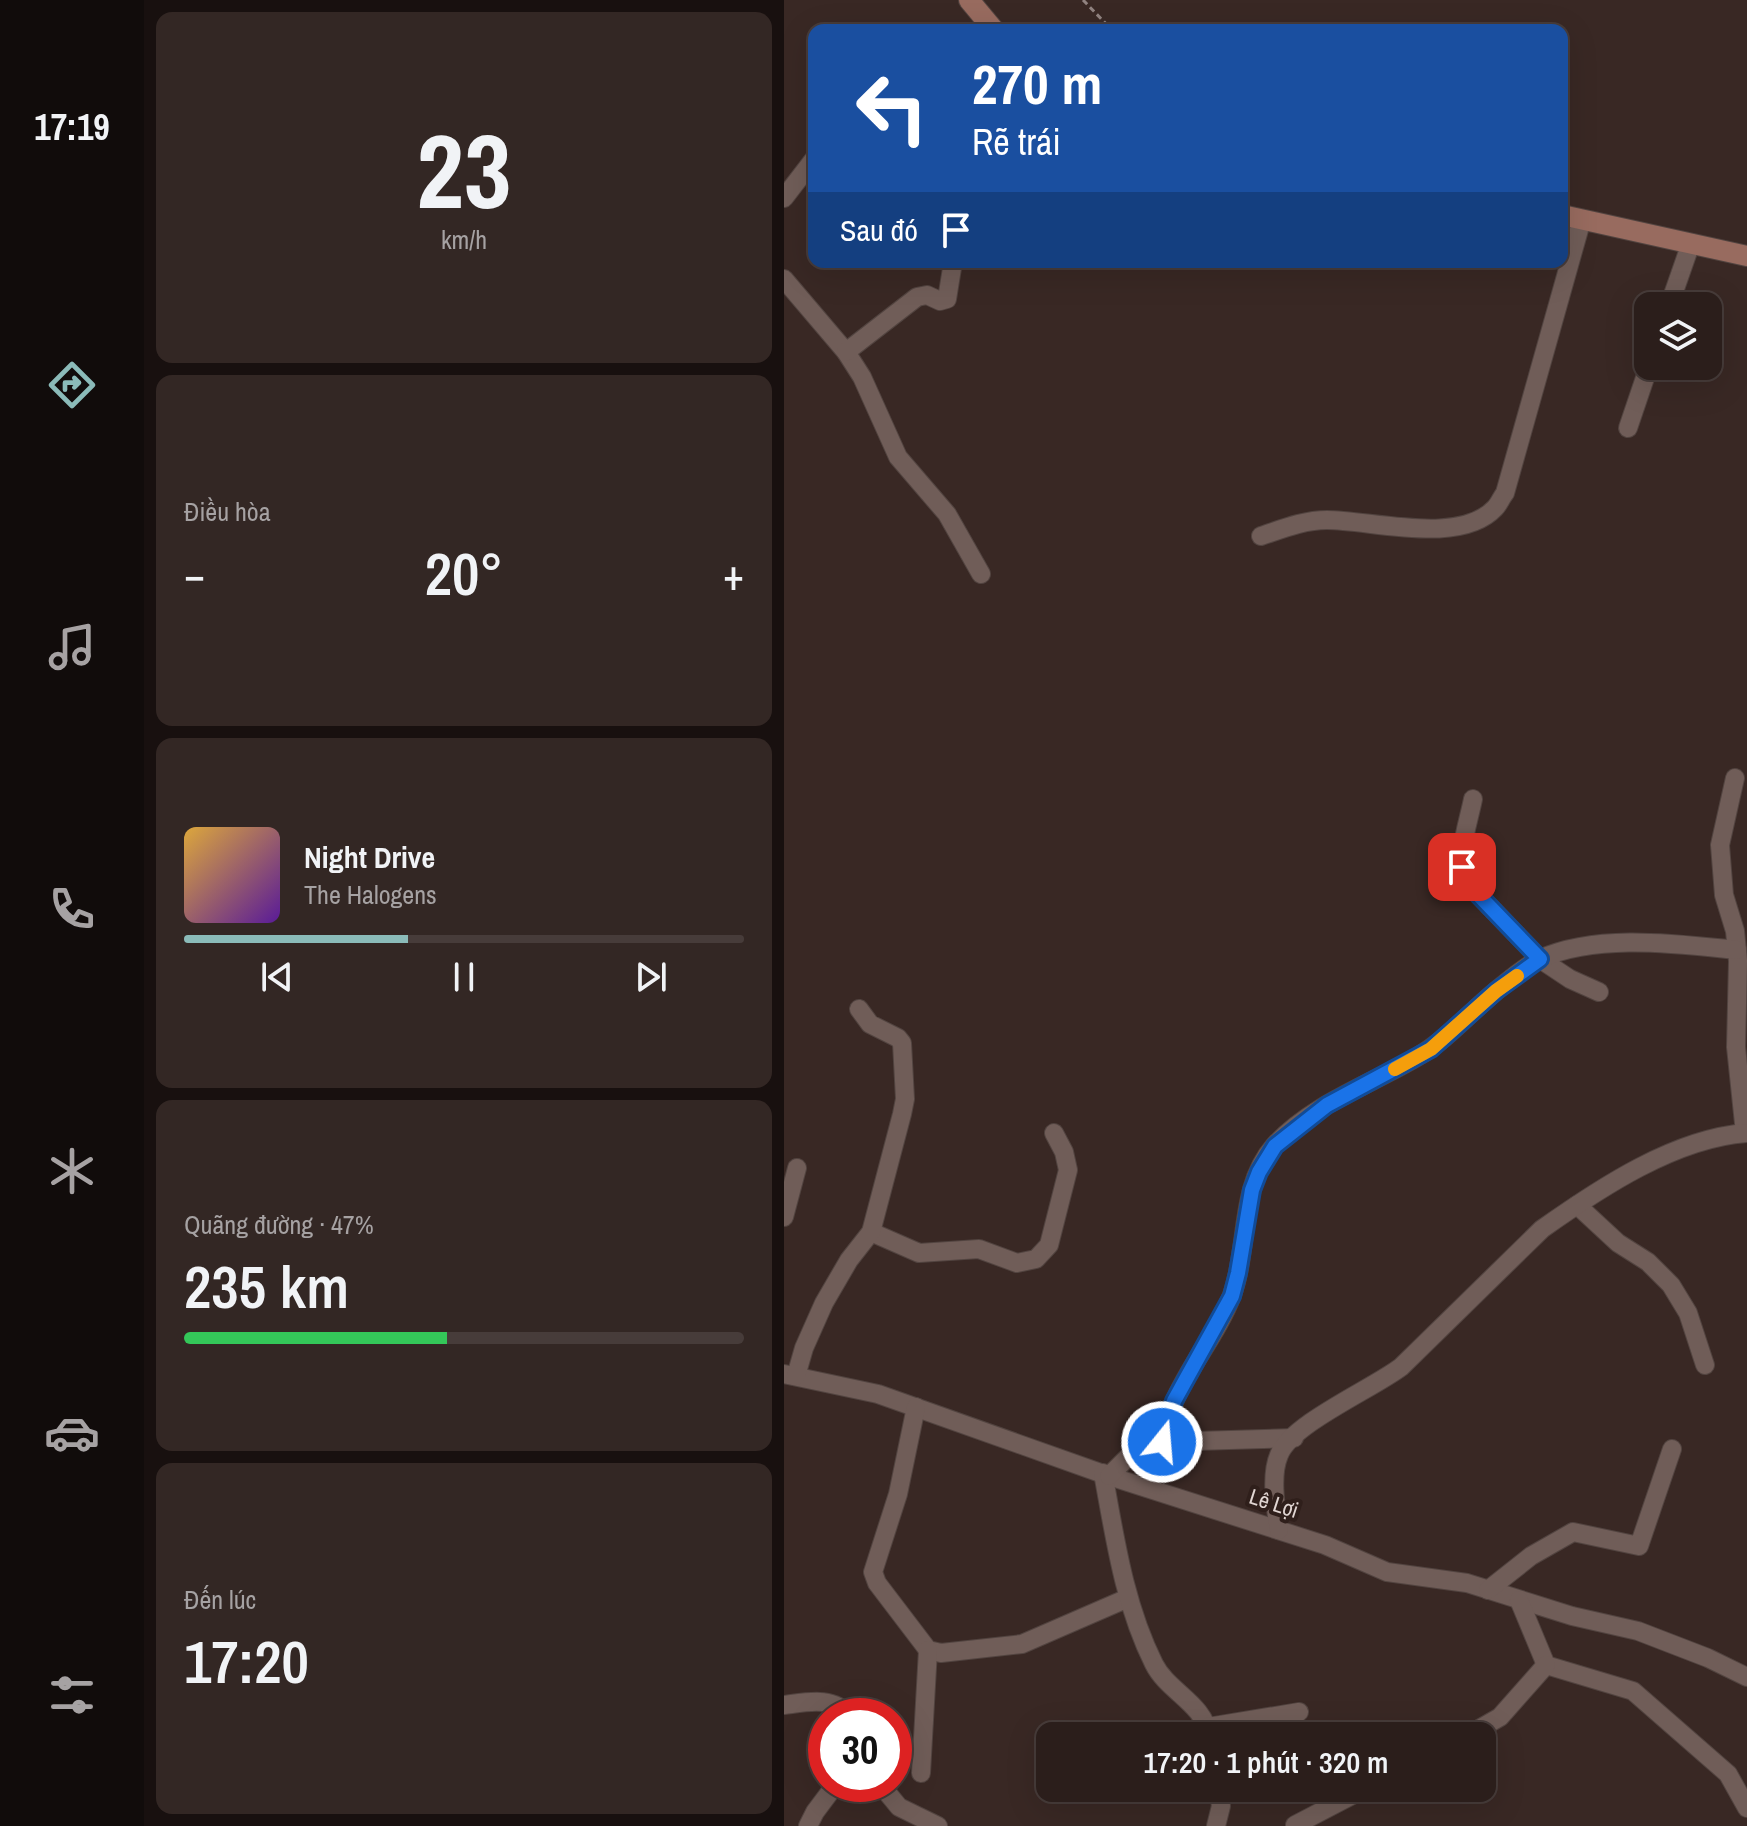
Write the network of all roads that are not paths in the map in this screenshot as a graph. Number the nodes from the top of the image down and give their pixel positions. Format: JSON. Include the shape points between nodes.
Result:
{"nodes":[{"id":1,"x":969,"y":0,"type":"edge"},
{"id":2,"x":989,"y":24,"type":"edge"},
{"id":3,"x":808,"y":167,"type":"edge"},
{"id":4,"x":784,"y":198,"type":"edge"},
{"id":5,"x":1572,"y":217,"type":"edge"},
{"id":6,"x":1691,"y":243,"type":"junction"},
{"id":7,"x":1747,"y":256,"type":"edge"},
{"id":8,"x":952,"y":268,"type":"edge"},
{"id":9,"x":1560,"y":268,"type":"edge"},
{"id":10,"x":784,"y":279,"type":"edge"},
{"id":11,"x":1674,"y":292,"type":"edge"},
{"id":12,"x":846,"y":352,"type":"junction"},
{"id":13,"x":1644,"y":380,"type":"edge"},
{"id":14,"x":1628,"y":428,"type":"dead end"},
{"id":15,"x":1261,"y":536,"type":"dead end"},
{"id":16,"x":981,"y":574,"type":"dead end"},
{"id":17,"x":1735,"y":778,"type":"dead end"},
{"id":18,"x":1473,"y":799,"type":"dead end"},
{"id":19,"x":1737,"y":950,"type":"junction"},
{"id":20,"x":1540,"y":959,"type":"junction"},
{"id":21,"x":1599,"y":992,"type":"dead end"},
{"id":22,"x":859,"y":1009,"type":"dead end"},
{"id":23,"x":1054,"y":1133,"type":"dead end"},
{"id":24,"x":1746,"y":1133,"type":"edge"},
{"id":25,"x":797,"y":1168,"type":"dead end"},
{"id":26,"x":1577,"y":1205,"type":"junction"},
{"id":27,"x":784,"y":1217,"type":"edge"},
{"id":28,"x":871,"y":1232,"type":"junction"},
{"id":29,"x":1705,"y":1365,"type":"dead end"},
{"id":30,"x":790,"y":1375,"type":"edge"},
{"id":31,"x":916,"y":1407,"type":"junction"},
{"id":32,"x":1294,"y":1438,"type":"junction"},
{"id":33,"x":1162,"y":1442,"type":"junction"},
{"id":34,"x":1672,"y":1449,"type":"dead end"},
{"id":35,"x":1106,"y":1474,"type":"junction"},
{"id":36,"x":1279,"y":1530,"type":"junction"},
{"id":37,"x":1488,"y":1590,"type":"junction"},
{"id":38,"x":1128,"y":1598,"type":"junction"},
{"id":39,"x":1519,"y":1600,"type":"junction"},
{"id":40,"x":928,"y":1650,"type":"junction"},
{"id":41,"x":1546,"y":1665,"type":"junction"},
{"id":42,"x":1747,"y":1677,"type":"edge"},
{"id":43,"x":808,"y":1704,"type":"edge"},
{"id":44,"x":784,"y":1705,"type":"edge"},
{"id":45,"x":1299,"y":1712,"type":"dead end"},
{"id":46,"x":1202,"y":1722,"type":"edge"},
{"id":47,"x":1254,"y":1722,"type":"edge"},
{"id":48,"x":1491,"y":1722,"type":"edge"},
{"id":49,"x":921,"y":1773,"type":"dead end"},
{"id":50,"x":822,"y":1802,"type":"edge"},
{"id":51,"x":895,"y":1802,"type":"edge"},
{"id":52,"x":1220,"y":1802,"type":"edge"},
{"id":53,"x":1339,"y":1802,"type":"edge"},
{"id":54,"x":1747,"y":1808,"type":"edge"},
{"id":55,"x":1295,"y":1825,"type":"edge"},
{"id":56,"x":808,"y":1826,"type":"edge"},
{"id":57,"x":938,"y":1826,"type":"edge"},
{"id":58,"x":1216,"y":1826,"type":"edge"}],
"edges":[{"from":1,"to":2,"type":"main road"},
{"from":3,"to":4,"type":"street"},
{"from":5,"to":6,"type":"main road"},
{"from":6,"to":7,"type":"main road"},
{"from":6,"to":11,"type":"street"},
{"from":8,"to":12,"type":"street","via":[[947,299],[917,297]]},
{"from":9,"to":15,"type":"street","via":[[1505,493],[1494,509],[1449,528],[1327,520]]},
{"from":10,"to":12,"type":"street"},
{"from":12,"to":16,"type":"street","via":[[890,445],[947,514]]},
{"from":13,"to":14,"type":"street"},
{"from":17,"to":19,"type":"street","via":[[1720,845],[1724,895]]},
{"from":18,"to":20,"type":"street","via":[[1464,876]]},
{"from":19,"to":20,"type":"street","via":[[1647,943],[1584,946]]},
{"from":19,"to":24,"type":"street","via":[[1736,1047]]},
{"from":20,"to":21,"type":"street"},
{"from":20,"to":33,"type":"street","via":[[1431,1049],[1327,1105],[1275,1146],[1252,1190],[1232,1296],[1174,1401]]},
{"from":22,"to":28,"type":"street","via":[[870,1024],[898,1038],[903,1047],[905,1099]]},
{"from":23,"to":28,"type":"street","via":[[1068,1170],[1049,1245],[1036,1259],[1017,1263],[979,1249],[919,1253]]},
{"from":24,"to":26,"type":"street","via":[[1681,1149]]},
{"from":25,"to":27,"type":"street"},
{"from":26,"to":29,"type":"street","via":[[1671,1285],[1688,1313]]},
{"from":26,"to":32,"type":"street","via":[[1542,1229],[1401,1367]]},
{"from":28,"to":30,"type":"street","via":[[824,1303]]},
{"from":30,"to":31,"type":"street","name":"Lê Lợi"},
{"from":31,"to":35,"type":"street","name":"Lê Lợi"},
{"from":31,"to":40,"type":"street","via":[[898,1494],[873,1572]]},
{"from":32,"to":33,"type":"street"},
{"from":32,"to":36,"type":"street","via":[[1278,1457]]},
{"from":33,"to":35,"type":"street"},
{"from":34,"to":37,"type":"street","via":[[1639,1546],[1573,1532]]},
{"from":35,"to":36,"type":"street","name":"Lê Lợi"},
{"from":35,"to":38,"type":"street"},
{"from":36,"to":37,"type":"street","name":"Lê Lợi","via":[[1387,1572]]},
{"from":37,"to":39,"type":"street","name":"Lê Lợi"},
{"from":38,"to":40,"type":"street","via":[[1022,1644]]},
{"from":38,"to":46,"type":"street","via":[[1158,1672],[1192,1704]]},
{"from":39,"to":41,"type":"street"},
{"from":39,"to":42,"type":"street","name":"Lê Lợi","via":[[1638,1631]]},
{"from":40,"to":49,"type":"street"},
{"from":41,"to":48,"type":"street"},
{"from":41,"to":54,"type":"street","via":[[1633,1691],[1728,1774]]},
{"from":43,"to":44,"type":"street"},
{"from":45,"to":47,"type":"street"},
{"from":50,"to":56,"type":"street"},
{"from":51,"to":57,"type":"street"},
{"from":52,"to":58,"type":"street"},
{"from":53,"to":55,"type":"street"}]}
